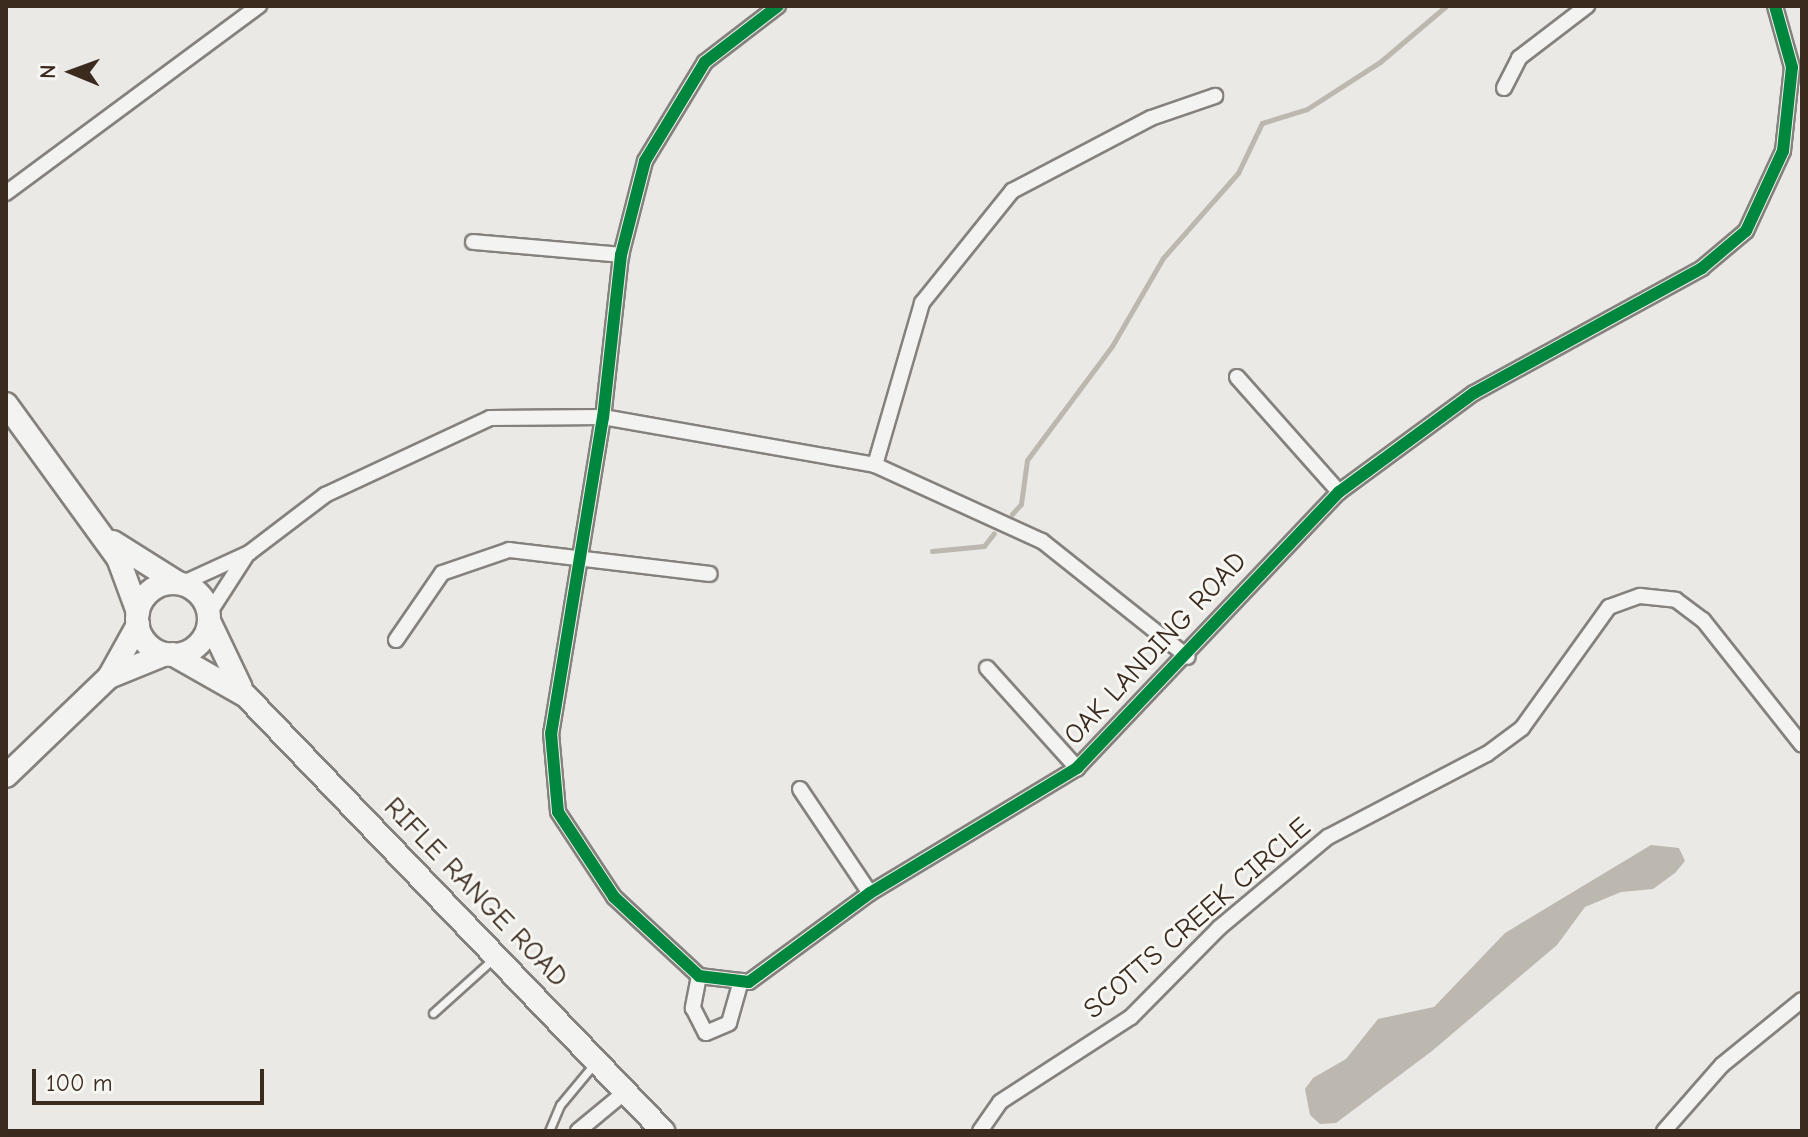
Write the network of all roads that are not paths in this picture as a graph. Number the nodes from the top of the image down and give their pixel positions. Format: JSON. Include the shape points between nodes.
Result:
{"nodes":[{"id":1,"x":259,"y":6,"type":"edge"},
{"id":2,"x":778,"y":6,"type":"edge"},
{"id":3,"x":1587,"y":6,"type":"edge"},
{"id":4,"x":1775,"y":6,"type":"edge"},
{"id":5,"x":1504,"y":88,"type":"dead end"},
{"id":6,"x":1215,"y":96,"type":"dead end"},
{"id":7,"x":6,"y":193,"type":"edge"},
{"id":8,"x":473,"y":242,"type":"dead end"},
{"id":9,"x":621,"y":255,"type":"junction"},
{"id":10,"x":1237,"y":377,"type":"dead end"},
{"id":11,"x":6,"y":404,"type":"edge"},
{"id":12,"x":603,"y":417,"type":"junction"},
{"id":13,"x":875,"y":465,"type":"junction"},
{"id":14,"x":1339,"y":492,"type":"junction"},
{"id":15,"x":103,"y":534,"type":"junction"},
{"id":16,"x":249,"y":553,"type":"junction"},
{"id":17,"x":577,"y":556,"type":"junction"},
{"id":18,"x":710,"y":574,"type":"dead end"},
{"id":19,"x":179,"y":583,"type":"junction"},
{"id":20,"x":138,"y":618,"type":"junction"},
{"id":21,"x":208,"y":618,"type":"junction"},
{"id":22,"x":396,"y":640,"type":"dead end"},
{"id":23,"x":169,"y":654,"type":"junction"},
{"id":24,"x":1188,"y":657,"type":"junction"},
{"id":25,"x":987,"y":668,"type":"dead end"},
{"id":26,"x":109,"y":677,"type":"junction"},
{"id":27,"x":246,"y":696,"type":"junction"},
{"id":28,"x":1802,"y":745,"type":"edge"},
{"id":29,"x":1077,"y":768,"type":"junction"},
{"id":30,"x":6,"y":776,"type":"edge"},
{"id":31,"x":800,"y":789,"type":"dead end"},
{"id":32,"x":870,"y":893,"type":"junction"},
{"id":33,"x":496,"y":957,"type":"junction"},
{"id":34,"x":699,"y":976,"type":"junction"},
{"id":35,"x":741,"y":981,"type":"junction"},
{"id":36,"x":1802,"y":1000,"type":"edge"},
{"id":37,"x":433,"y":1013,"type":"dead end"},
{"id":38,"x":596,"y":1062,"type":"junction"},
{"id":39,"x":625,"y":1092,"type":"junction"},
{"id":40,"x":549,"y":1131,"type":"edge"},
{"id":41,"x":578,"y":1131,"type":"edge"},
{"id":42,"x":663,"y":1131,"type":"edge"},
{"id":43,"x":980,"y":1131,"type":"edge"},
{"id":44,"x":1664,"y":1131,"type":"edge"}],
"edges":[{"from":1,"to":7,"type":"street"},
{"from":2,"to":9,"type":"street","via":[[705,62],[645,161]]},
{"from":3,"to":5,"type":"street","via":[[1519,58]]},
{"from":4,"to":14,"type":"street","name":"OAK LANDING ROAD","via":[[1792,67],[1783,151],[1746,231],[1702,268],[1474,393]]},
{"from":6,"to":13,"type":"street","via":[[1151,118],[1012,191],[922,303]]},
{"from":8,"to":9,"type":"street"},
{"from":9,"to":12,"type":"street"},
{"from":10,"to":14,"type":"street"},
{"from":11,"to":15,"type":"main road"},
{"from":12,"to":13,"type":"street"},
{"from":12,"to":16,"type":"street","via":[[490,418],[325,495]]},
{"from":12,"to":17,"type":"street"},
{"from":13,"to":24,"type":"street","via":[[1042,541]]},
{"from":14,"to":24,"type":"street","name":"OAK LANDING ROAD","via":[[1280,548]]},
{"from":15,"to":19,"type":"main road"},
{"from":15,"to":20,"type":"main road"},
{"from":16,"to":19,"type":"street"},
{"from":16,"to":21,"type":"street"},
{"from":17,"to":18,"type":"street"},
{"from":17,"to":22,"type":"street","via":[[509,550],[442,573]]},
{"from":17,"to":34,"type":"street","via":[[551,733],[558,812],[614,897]]},
{"from":19,"to":20,"type":"main road","via":[[148,593]]},
{"from":19,"to":21,"type":"main road","via":[[200,595]]},
{"from":20,"to":23,"type":"main road","via":[[151,647]]},
{"from":20,"to":26,"type":"main road"},
{"from":21,"to":23,"type":"main road","via":[[197,645]]},
{"from":21,"to":27,"type":"main road","name":"RIFLE RANGE ROAD"},
{"from":23,"to":26,"type":"main road"},
{"from":23,"to":27,"type":"main road","name":"RIFLE RANGE ROAD"},
{"from":24,"to":29,"type":"street","name":"OAK LANDING ROAD"},
{"from":25,"to":29,"type":"street"},
{"from":26,"to":30,"type":"main road"},
{"from":27,"to":33,"type":"main road","name":"RIFLE RANGE ROAD"},
{"from":28,"to":43,"type":"street","name":"SCOTTS CREEK CIRCLE","via":[[1703,620],[1676,600],[1640,596],[1609,607],[1522,728],[1487,754],[1328,837],[1219,928],[1131,1017],[1000,1102]]},
{"from":29,"to":32,"type":"street","name":"OAK LANDING ROAD"},
{"from":31,"to":32,"type":"street"},
{"from":32,"to":35,"type":"street","name":"OAK LANDING ROAD","via":[[749,982]]},
{"from":33,"to":37,"type":"lane"},
{"from":33,"to":38,"type":"main road","name":"RIFLE RANGE ROAD"},
{"from":34,"to":35,"type":"street"},
{"from":34,"to":35,"type":"street","via":[[693,1008],[706,1033],[729,1023]]},
{"from":36,"to":44,"type":"street","via":[[1722,1065]]},
{"from":38,"to":39,"type":"main road","name":"RIFLE RANGE ROAD"},
{"from":38,"to":40,"type":"lane","via":[[566,1097]]},
{"from":39,"to":41,"type":"street"},
{"from":39,"to":42,"type":"main road","name":"RIFLE RANGE ROAD"}]}
